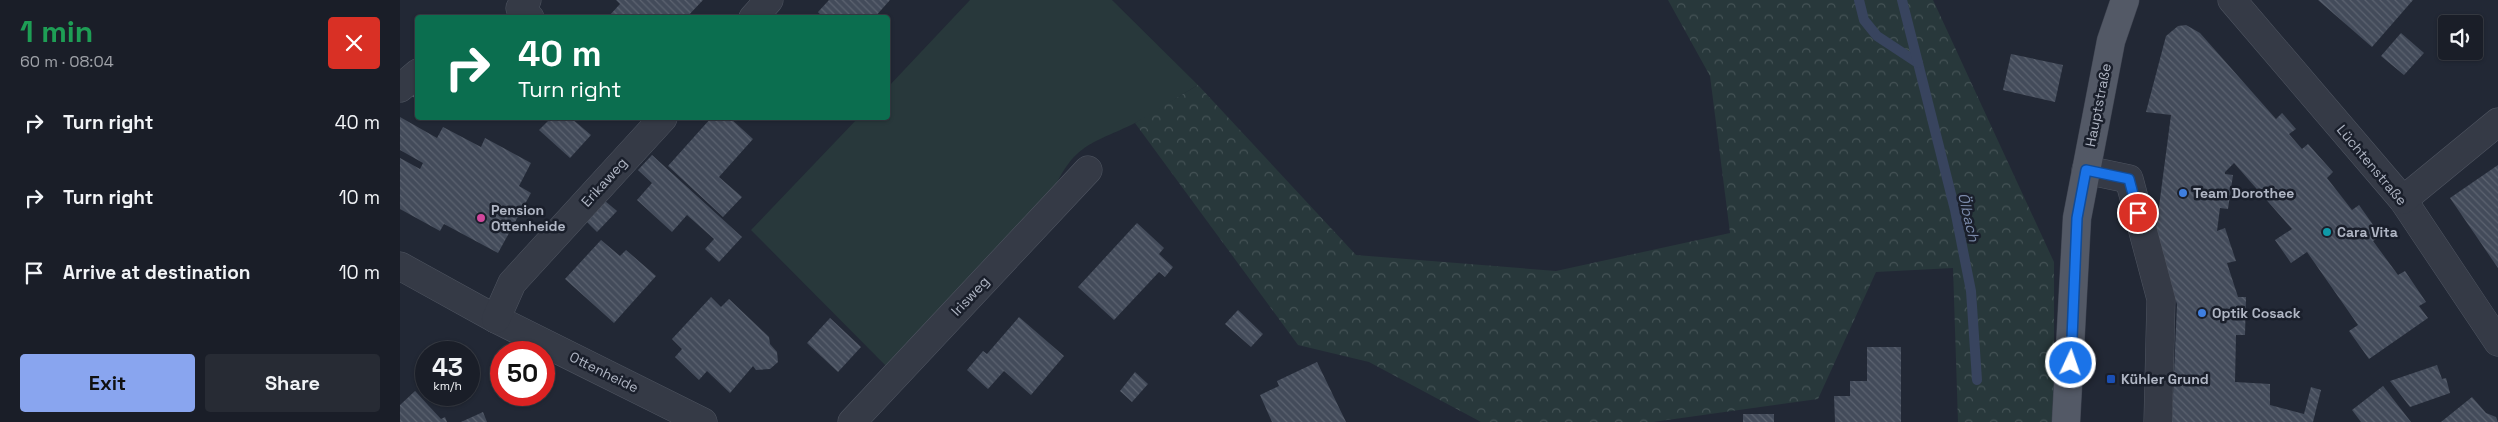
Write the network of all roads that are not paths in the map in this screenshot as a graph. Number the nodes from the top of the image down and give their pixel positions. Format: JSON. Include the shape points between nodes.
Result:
{"nodes":[{"id":1,"x":769,"y":0,"type":"edge"},
{"id":2,"x":2125,"y":0,"type":"edge"},
{"id":3,"x":2232,"y":0,"type":"edge"},
{"id":4,"x":756,"y":15,"type":"edge"},
{"id":5,"x":415,"y":76,"type":"edge"},
{"id":6,"x":400,"y":88,"type":"edge"},
{"id":7,"x":650,"y":122,"type":"edge"},
{"id":8,"x":2498,"y":122,"type":"edge"},
{"id":9,"x":1088,"y":170,"type":"dead end"},
{"id":10,"x":2086,"y":170,"type":"junction"},
{"id":11,"x":2403,"y":200,"type":"junction"},
{"id":12,"x":400,"y":266,"type":"edge"},
{"id":13,"x":496,"y":319,"type":"junction"},
{"id":14,"x":2498,"y":342,"type":"edge"},
{"id":15,"x":670,"y":414,"type":"edge"},
{"id":16,"x":703,"y":422,"type":"edge"},
{"id":17,"x":852,"y":422,"type":"edge"},
{"id":18,"x":2066,"y":422,"type":"edge"},
{"id":19,"x":2158,"y":422,"type":"edge"}],
"edges":[{"from":1,"to":4,"type":"street"},
{"from":2,"to":10,"type":"main road","name":"Hauptstraße","via":[[2110,41]]},
{"from":3,"to":11,"type":"street","name":"Lüchtenstraße"},
{"from":5,"to":6,"type":"street"},
{"from":7,"to":13,"type":"street","name":"Erikaweg","via":[[512,283]]},
{"from":8,"to":11,"type":"street"},
{"from":9,"to":17,"type":"street","name":"Irisweg"},
{"from":10,"to":18,"type":"main road","name":"Hauptstraße","via":[[2077,218]]},
{"from":10,"to":19,"type":"street","via":[[2129,179],[2160,299]]},
{"from":11,"to":14,"type":"street","name":"Lüchtenstraße"},
{"from":12,"to":13,"type":"street","name":"Ottenheide"},
{"from":13,"to":15,"type":"street","name":"Ottenheide"},
{"from":15,"to":16,"type":"street","name":"Ottenheide"}]}
